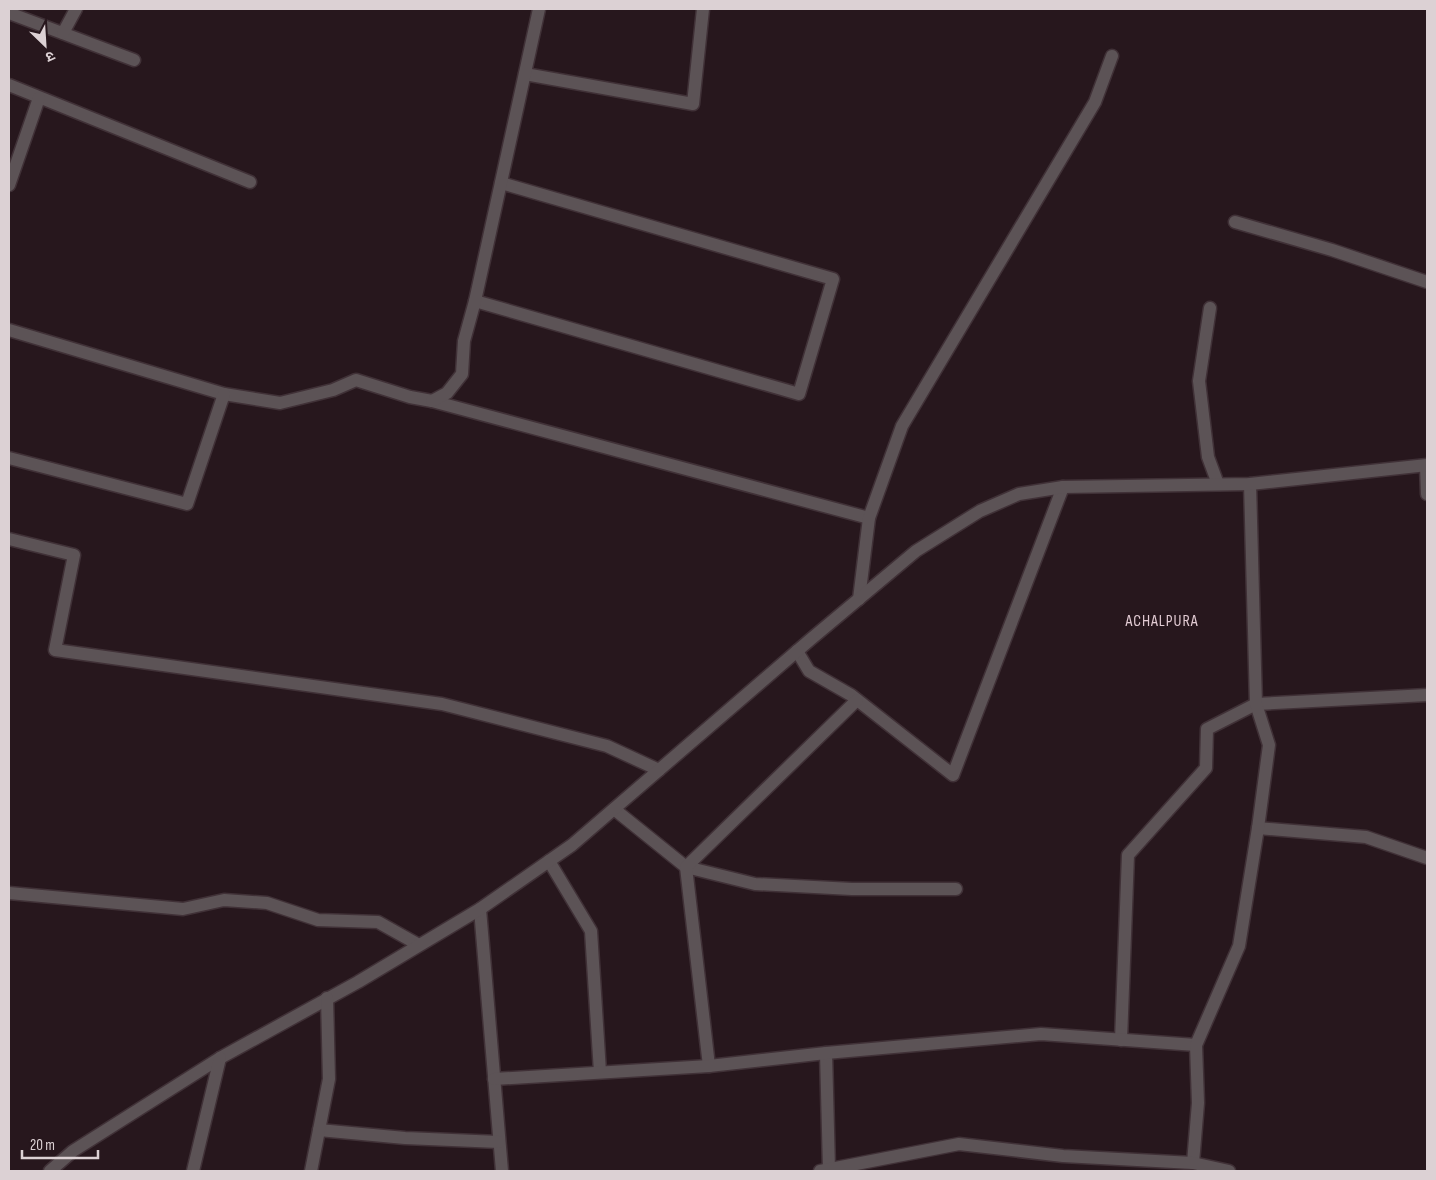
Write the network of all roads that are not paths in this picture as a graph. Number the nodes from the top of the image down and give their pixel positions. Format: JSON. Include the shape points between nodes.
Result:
{"nodes":[{"id":1,"x":76,"y":9,"type":"edge"},
{"id":2,"x":539,"y":9,"type":"edge"},
{"id":3,"x":703,"y":9,"type":"edge"},
{"id":4,"x":9,"y":13,"type":"edge"},
{"id":5,"x":63,"y":33,"type":"junction"},
{"id":6,"x":1112,"y":56,"type":"dead end"},
{"id":7,"x":134,"y":60,"type":"dead end"},
{"id":8,"x":524,"y":74,"type":"junction"},
{"id":9,"x":9,"y":85,"type":"edge"},
{"id":10,"x":39,"y":98,"type":"junction"},
{"id":11,"x":250,"y":182,"type":"dead end"},
{"id":12,"x":501,"y":183,"type":"junction"},
{"id":13,"x":9,"y":185,"type":"edge"},
{"id":14,"x":1234,"y":222,"type":"dead end"},
{"id":15,"x":1427,"y":282,"type":"edge"},
{"id":16,"x":476,"y":301,"type":"junction"},
{"id":17,"x":1210,"y":308,"type":"dead end"},
{"id":18,"x":9,"y":330,"type":"edge"},
{"id":19,"x":224,"y":394,"type":"junction"},
{"id":20,"x":432,"y":401,"type":"junction"},
{"id":21,"x":9,"y":458,"type":"edge"},
{"id":22,"x":1427,"y":465,"type":"edge"},
{"id":23,"x":1218,"y":484,"type":"junction"},
{"id":24,"x":1250,"y":484,"type":"junction"},
{"id":25,"x":1063,"y":488,"type":"junction"},
{"id":26,"x":1427,"y":494,"type":"edge"},
{"id":27,"x":869,"y":518,"type":"junction"},
{"id":28,"x":9,"y":539,"type":"edge"},
{"id":29,"x":859,"y":599,"type":"junction"},
{"id":30,"x":797,"y":651,"type":"junction"},
{"id":31,"x":1427,"y":695,"type":"edge"},
{"id":32,"x":857,"y":700,"type":"junction"},
{"id":33,"x":1256,"y":704,"type":"junction"},
{"id":34,"x":659,"y":770,"type":"junction"},
{"id":35,"x":614,"y":809,"type":"junction"},
{"id":36,"x":1258,"y":828,"type":"junction"},
{"id":37,"x":1427,"y":858,"type":"edge"},
{"id":38,"x":549,"y":861,"type":"junction"},
{"id":39,"x":686,"y":867,"type":"junction"},
{"id":40,"x":956,"y":889,"type":"dead end"},
{"id":41,"x":9,"y":894,"type":"edge"},
{"id":42,"x":480,"y":909,"type":"junction"},
{"id":43,"x":419,"y":945,"type":"junction"},
{"id":44,"x":327,"y":998,"type":"junction"},
{"id":45,"x":1121,"y":1040,"type":"junction"},
{"id":46,"x":1196,"y":1045,"type":"junction"},
{"id":47,"x":826,"y":1053,"type":"junction"},
{"id":48,"x":220,"y":1058,"type":"junction"},
{"id":49,"x":709,"y":1066,"type":"junction"},
{"id":50,"x":600,"y":1072,"type":"junction"},
{"id":51,"x":494,"y":1079,"type":"junction"},
{"id":52,"x":319,"y":1130,"type":"junction"},
{"id":53,"x":499,"y":1142,"type":"junction"},
{"id":54,"x":1193,"y":1163,"type":"junction"},
{"id":55,"x":825,"y":1170,"type":"edge"},
{"id":56,"x":50,"y":1171,"type":"edge"},
{"id":57,"x":193,"y":1171,"type":"edge"},
{"id":58,"x":311,"y":1171,"type":"edge"},
{"id":59,"x":502,"y":1171,"type":"edge"},
{"id":60,"x":1229,"y":1171,"type":"edge"}],
"edges":[{"from":1,"to":5,"type":"street"},
{"from":2,"to":8,"type":"street"},
{"from":3,"to":8,"type":"street","via":[[694,104]]},
{"from":4,"to":5,"type":"street"},
{"from":5,"to":7,"type":"street"},
{"from":6,"to":27,"type":"street","via":[[1095,102],[902,426]]},
{"from":8,"to":12,"type":"street"},
{"from":9,"to":10,"type":"street"},
{"from":10,"to":11,"type":"street"},
{"from":10,"to":13,"type":"street"},
{"from":12,"to":16,"type":"street"},
{"from":12,"to":16,"type":"street","via":[[833,279],[799,394]]},
{"from":14,"to":15,"type":"street"},
{"from":16,"to":20,"type":"street","via":[[464,340],[462,374],[448,393]]},
{"from":17,"to":23,"type":"street","via":[[1199,381],[1208,457]]},
{"from":18,"to":19,"type":"street"},
{"from":19,"to":20,"type":"street","via":[[280,403],[333,390],[356,380]]},
{"from":19,"to":21,"type":"street","via":[[187,504]]},
{"from":20,"to":27,"type":"street"},
{"from":22,"to":24,"type":"street"},
{"from":22,"to":26,"type":"street"},
{"from":23,"to":24,"type":"street"},
{"from":23,"to":25,"type":"street"},
{"from":24,"to":33,"type":"street"},
{"from":25,"to":29,"type":"street","via":[[1019,494],[980,511],[916,551]]},
{"from":25,"to":32,"type":"street","via":[[953,775]]},
{"from":27,"to":29,"type":"street"},
{"from":28,"to":34,"type":"street","via":[[74,555],[55,650],[442,704],[607,746]]},
{"from":29,"to":30,"type":"street"},
{"from":30,"to":32,"type":"street","via":[[809,671]]},
{"from":30,"to":34,"type":"street"},
{"from":31,"to":33,"type":"street"},
{"from":32,"to":39,"type":"street"},
{"from":33,"to":36,"type":"street","via":[[1269,745]]},
{"from":33,"to":45,"type":"street","via":[[1207,729],[1206,768],[1128,856]]},
{"from":34,"to":35,"type":"street"},
{"from":35,"to":38,"type":"street"},
{"from":35,"to":39,"type":"street"},
{"from":36,"to":37,"type":"street","via":[[1366,837]]},
{"from":36,"to":46,"type":"street","via":[[1239,946]]},
{"from":38,"to":42,"type":"street"},
{"from":38,"to":50,"type":"street","via":[[591,931]]},
{"from":39,"to":40,"type":"street","via":[[755,884]]},
{"from":39,"to":49,"type":"street"},
{"from":41,"to":43,"type":"street","via":[[183,909],[224,900],[267,903],[318,920],[378,922]]},
{"from":42,"to":43,"type":"street"},
{"from":42,"to":51,"type":"street"},
{"from":43,"to":44,"type":"street"},
{"from":44,"to":48,"type":"street"},
{"from":44,"to":52,"type":"street","via":[[329,1080]]},
{"from":45,"to":46,"type":"street"},
{"from":45,"to":47,"type":"street","via":[[1041,1034]]},
{"from":46,"to":54,"type":"street","via":[[1198,1103]]},
{"from":47,"to":49,"type":"street"},
{"from":47,"to":55,"type":"street"},
{"from":48,"to":56,"type":"street","via":[[73,1151]]},
{"from":48,"to":57,"type":"street"},
{"from":49,"to":50,"type":"street"},
{"from":50,"to":51,"type":"street"},
{"from":51,"to":53,"type":"street"},
{"from":52,"to":53,"type":"street"},
{"from":52,"to":58,"type":"street"},
{"from":53,"to":59,"type":"street"},
{"from":54,"to":55,"type":"street","via":[[1063,1156],[959,1144]]},
{"from":54,"to":60,"type":"street"}]}
